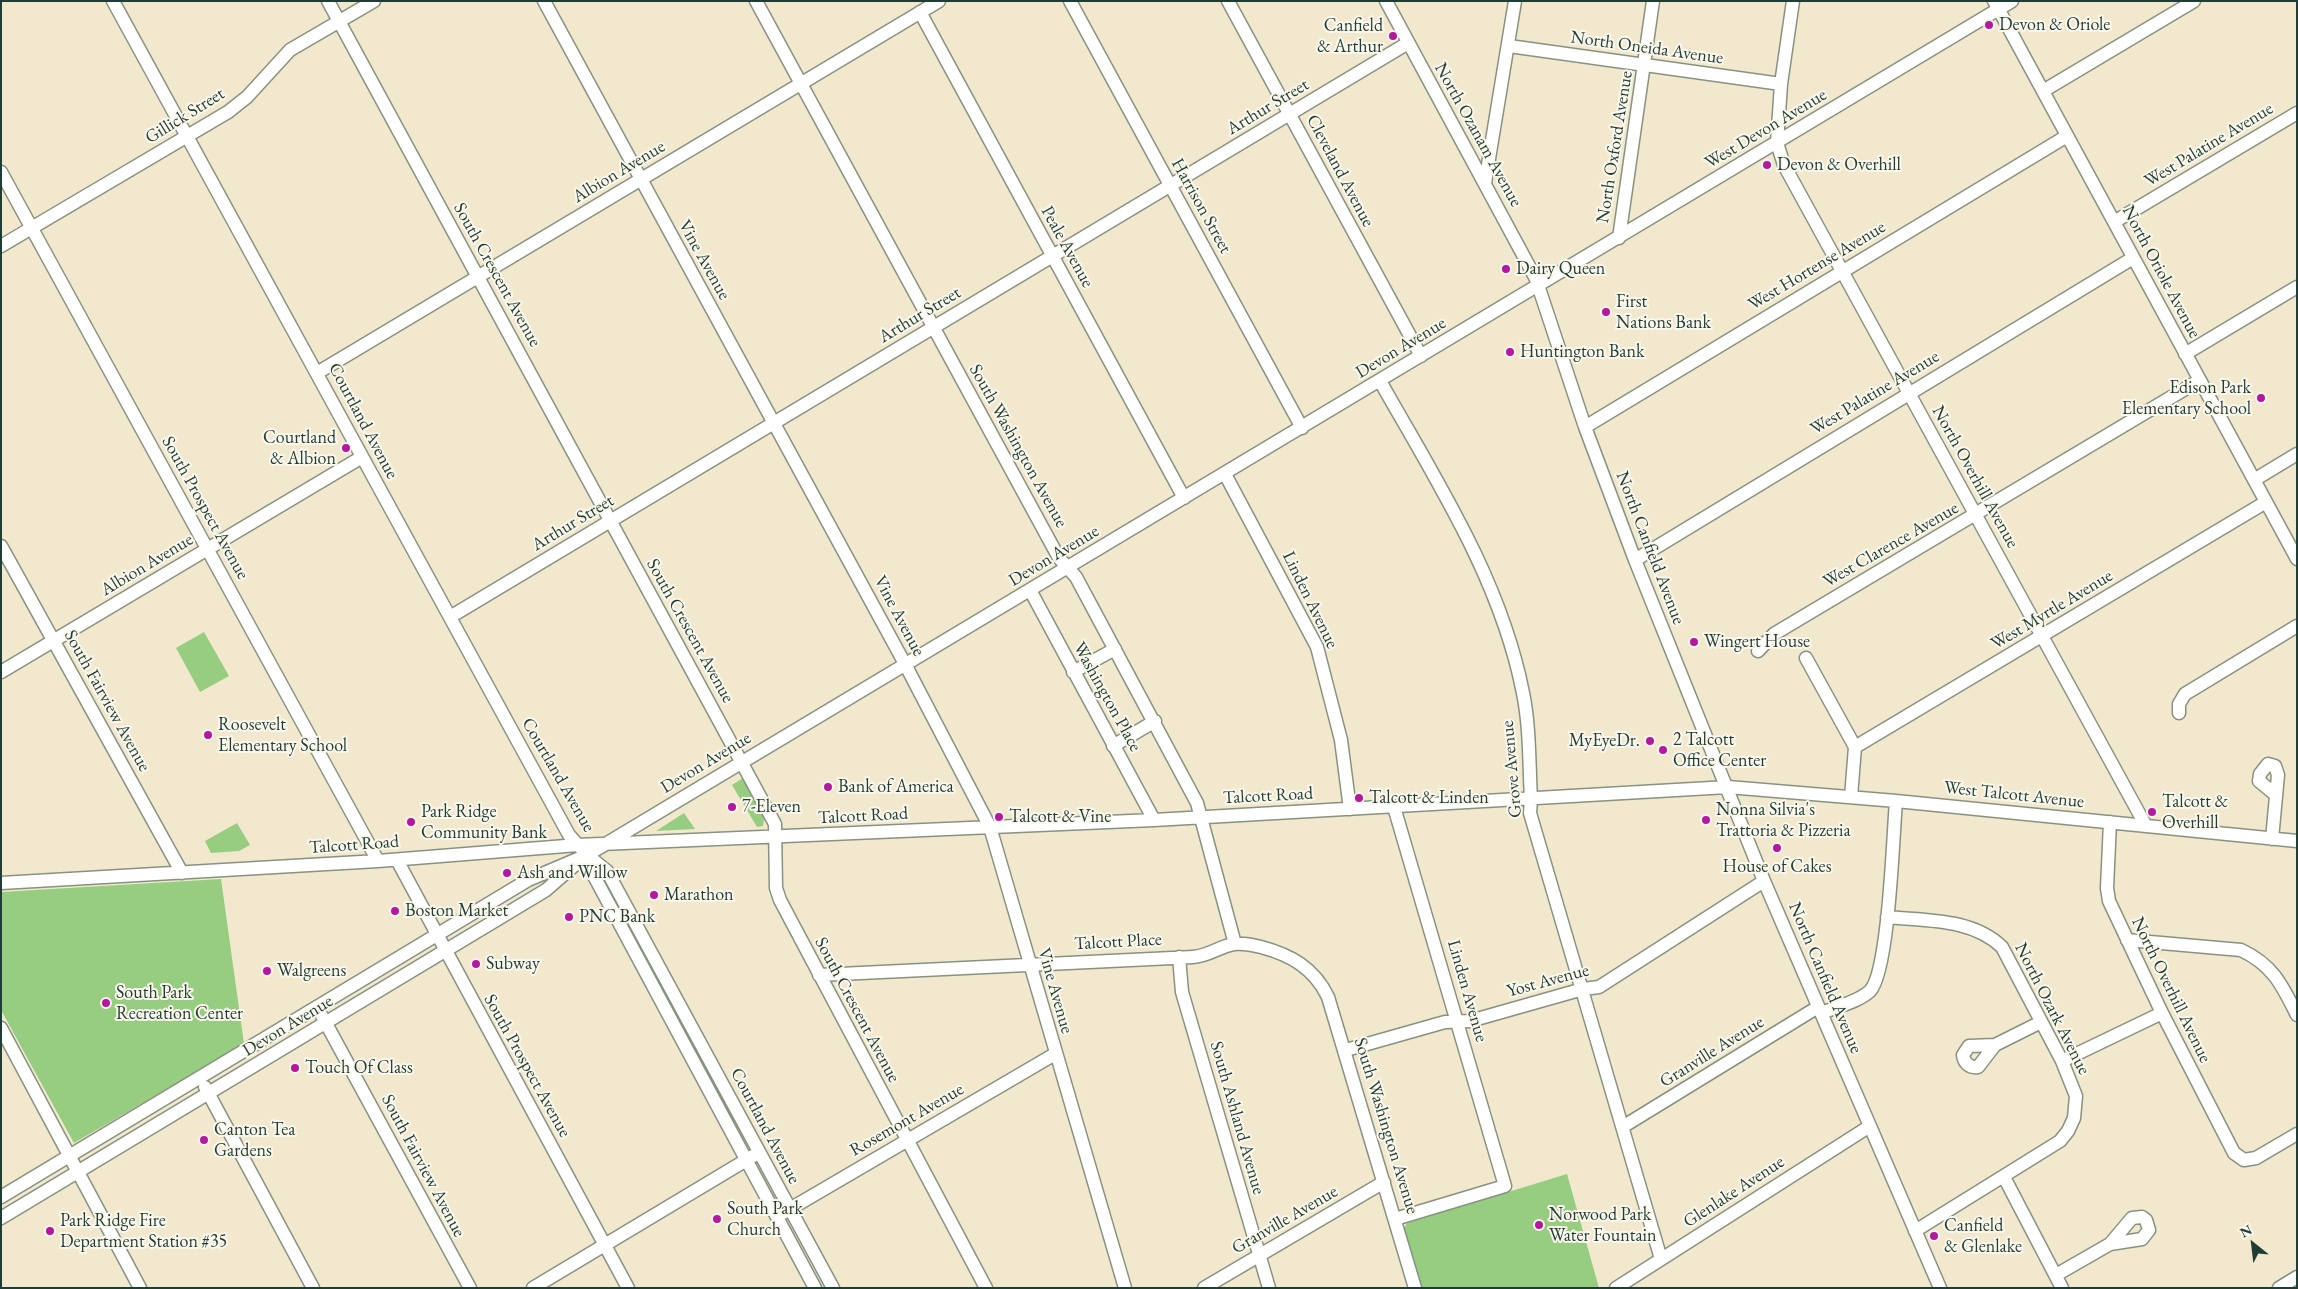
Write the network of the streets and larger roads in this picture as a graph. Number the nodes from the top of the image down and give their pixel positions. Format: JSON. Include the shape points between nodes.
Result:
{"nodes":[{"id":1,"x":112,"y":1,"type":"edge"},
{"id":2,"x":328,"y":1,"type":"edge"},
{"id":3,"x":374,"y":1,"type":"edge"},
{"id":4,"x":544,"y":1,"type":"edge"},
{"id":5,"x":756,"y":1,"type":"edge"},
{"id":6,"x":939,"y":1,"type":"edge"},
{"id":7,"x":1070,"y":1,"type":"edge"},
{"id":8,"x":1228,"y":1,"type":"edge"},
{"id":9,"x":1386,"y":1,"type":"edge"},
{"id":10,"x":1515,"y":1,"type":"edge"},
{"id":11,"x":1654,"y":1,"type":"edge"},
{"id":12,"x":1793,"y":1,"type":"edge"},
{"id":13,"x":2012,"y":1,"type":"edge"},
{"id":14,"x":2194,"y":1,"type":"edge"},
{"id":15,"x":1996,"y":5,"type":"edge"},
{"id":16,"x":920,"y":12,"type":"junction"},
{"id":17,"x":338,"y":21,"type":"junction"},
{"id":18,"x":1408,"y":43,"type":"junction"},
{"id":19,"x":1509,"y":46,"type":"junction"},
{"id":20,"x":1645,"y":65,"type":"junction"},
{"id":21,"x":801,"y":84,"type":"junction"},
{"id":22,"x":1781,"y":84,"type":"junction"},
{"id":23,"x":2043,"y":91,"type":"junction"},
{"id":24,"x":2297,"y":113,"type":"edge"},
{"id":25,"x":1289,"y":114,"type":"junction"},
{"id":26,"x":187,"y":136,"type":"junction"},
{"id":27,"x":2068,"y":136,"type":"junction"},
{"id":28,"x":1777,"y":143,"type":"junction"},
{"id":29,"x":1,"y":172,"type":"edge"},
{"id":30,"x":640,"y":180,"type":"junction"},
{"id":31,"x":1485,"y":183,"type":"junction"},
{"id":32,"x":1170,"y":186,"type":"junction"},
{"id":33,"x":2114,"y":222,"type":"junction"},
{"id":34,"x":32,"y":228,"type":"junction"},
{"id":35,"x":1619,"y":238,"type":"junction"},
{"id":36,"x":1,"y":246,"type":"edge"},
{"id":37,"x":1052,"y":256,"type":"junction"},
{"id":38,"x":2134,"y":258,"type":"junction"},
{"id":39,"x":1842,"y":272,"type":"junction"},
{"id":40,"x":478,"y":277,"type":"junction"},
{"id":41,"x":1539,"y":286,"type":"junction"},
{"id":42,"x":2297,"y":287,"type":"edge"},
{"id":43,"x":933,"y":327,"type":"junction"},
{"id":44,"x":2185,"y":354,"type":"junction"},
{"id":45,"x":1421,"y":356,"type":"junction"},
{"id":46,"x":317,"y":373,"type":"junction"},
{"id":47,"x":2200,"y":380,"type":"junction"},
{"id":48,"x":1380,"y":381,"type":"junction"},
{"id":49,"x":1909,"y":393,"type":"junction"},
{"id":50,"x":774,"y":423,"type":"junction"},
{"id":51,"x":1585,"y":427,"type":"junction"},
{"id":52,"x":1302,"y":428,"type":"junction"},
{"id":53,"x":2297,"y":454,"type":"edge"},
{"id":54,"x":362,"y":457,"type":"junction"},
{"id":55,"x":1225,"y":474,"type":"junction"},
{"id":56,"x":2254,"y":480,"type":"junction"},
{"id":57,"x":1184,"y":498,"type":"junction"},
{"id":58,"x":2266,"y":502,"type":"junction"},
{"id":59,"x":1976,"y":515,"type":"junction"},
{"id":60,"x":610,"y":520,"type":"junction"},
{"id":61,"x":1,"y":546,"type":"edge"},
{"id":62,"x":208,"y":549,"type":"junction"},
{"id":63,"x":2297,"y":559,"type":"edge"},
{"id":64,"x":1635,"y":560,"type":"junction"},
{"id":65,"x":1068,"y":567,"type":"junction"},
{"id":66,"x":1030,"y":590,"type":"junction"},
{"id":67,"x":450,"y":616,"type":"junction"},
{"id":68,"x":2297,"y":626,"type":"edge"},
{"id":69,"x":2042,"y":636,"type":"junction"},
{"id":70,"x":54,"y":641,"type":"junction"},
{"id":71,"x":1114,"y":649,"type":"junction"},
{"id":72,"x":1758,"y":652,"type":"dead end"},
{"id":73,"x":1806,"y":658,"type":"dead end"},
{"id":74,"x":906,"y":664,"type":"junction"},
{"id":75,"x":1,"y":672,"type":"edge"},
{"id":76,"x":1073,"y":672,"type":"junction"},
{"id":77,"x":2179,"y":713,"type":"dead end"},
{"id":78,"x":1154,"y":721,"type":"junction"},
{"id":79,"x":1113,"y":746,"type":"junction"},
{"id":80,"x":1855,"y":747,"type":"junction"},
{"id":81,"x":742,"y":762,"type":"junction"},
{"id":82,"x":1728,"y":787,"type":"junction"},
{"id":83,"x":2276,"y":794,"type":"dead end"},
{"id":84,"x":1851,"y":797,"type":"junction"},
{"id":85,"x":1532,"y":799,"type":"junction"},
{"id":86,"x":1896,"y":801,"type":"junction"},
{"id":87,"x":1394,"y":807,"type":"junction"},
{"id":88,"x":1350,"y":809,"type":"junction"},
{"id":89,"x":1201,"y":817,"type":"junction"},
{"id":90,"x":1154,"y":820,"type":"junction"},
{"id":91,"x":2110,"y":822,"type":"junction"},
{"id":92,"x":2146,"y":826,"type":"junction"},
{"id":93,"x":990,"y":827,"type":"junction"},
{"id":94,"x":775,"y":838,"type":"junction"},
{"id":95,"x":2272,"y":839,"type":"junction"},
{"id":96,"x":2297,"y":841,"type":"edge"},
{"id":97,"x":604,"y":845,"type":"junction"},
{"id":98,"x":582,"y":850,"type":"junction"},
{"id":99,"x":397,"y":860,"type":"junction"},
{"id":100,"x":378,"y":861,"type":"junction"},
{"id":101,"x":182,"y":873,"type":"junction"},
{"id":102,"x":1764,"y":881,"type":"junction"},
{"id":103,"x":1,"y":883,"type":"edge"},
{"id":104,"x":1887,"y":918,"type":"junction"},
{"id":105,"x":436,"y":935,"type":"junction"},
{"id":106,"x":2127,"y":940,"type":"junction"},
{"id":107,"x":1235,"y":944,"type":"junction"},
{"id":108,"x":445,"y":951,"type":"junction"},
{"id":109,"x":1179,"y":957,"type":"junction"},
{"id":110,"x":1029,"y":964,"type":"junction"},
{"id":111,"x":819,"y":975,"type":"junction"},
{"id":112,"x":1317,"y":977,"type":"joint"},
{"id":113,"x":1583,"y":989,"type":"junction"},
{"id":114,"x":317,"y":1007,"type":"junction"},
{"id":115,"x":1820,"y":1010,"type":"junction"},
{"id":116,"x":2162,"y":1013,"type":"junction"},
{"id":117,"x":2297,"y":1015,"type":"edge"},
{"id":118,"x":1458,"y":1022,"type":"junction"},
{"id":119,"x":2041,"y":1022,"type":"junction"},
{"id":120,"x":326,"y":1023,"type":"junction"},
{"id":121,"x":1,"y":1028,"type":"edge"},
{"id":122,"x":4,"y":1041,"type":"edge"},
{"id":123,"x":1995,"y":1045,"type":"dead end"},
{"id":124,"x":1346,"y":1050,"type":"junction"},
{"id":125,"x":1055,"y":1054,"type":"junction"},
{"id":126,"x":2062,"y":1061,"type":"junction"},
{"id":127,"x":200,"y":1078,"type":"junction"},
{"id":128,"x":208,"y":1094,"type":"junction"},
{"id":129,"x":1624,"y":1126,"type":"junction"},
{"id":130,"x":1870,"y":1126,"type":"junction"},
{"id":131,"x":2297,"y":1134,"type":"edge"},
{"id":132,"x":906,"y":1141,"type":"junction"},
{"id":133,"x":759,"y":1152,"type":"junction"},
{"id":134,"x":69,"y":1156,"type":"junction"},
{"id":135,"x":746,"y":1160,"type":"junction"},
{"id":136,"x":78,"y":1173,"type":"junction"},
{"id":137,"x":2004,"y":1177,"type":"junction"},
{"id":138,"x":1384,"y":1182,"type":"junction"},
{"id":139,"x":1,"y":1197,"type":"edge"},
{"id":140,"x":790,"y":1209,"type":"junction"},
{"id":141,"x":777,"y":1216,"type":"junction"},
{"id":142,"x":1,"y":1218,"type":"edge"},
{"id":143,"x":1395,"y":1219,"type":"junction"},
{"id":144,"x":1915,"y":1231,"type":"junction"},
{"id":145,"x":2110,"y":1244,"type":"dead end"},
{"id":146,"x":604,"y":1245,"type":"junction"},
{"id":147,"x":1259,"y":1255,"type":"junction"},
{"id":148,"x":1661,"y":1259,"type":"junction"},
{"id":149,"x":2056,"y":1275,"type":"junction"},
{"id":150,"x":2297,"y":1277,"type":"edge"},
{"id":151,"x":140,"y":1288,"type":"edge"},
{"id":152,"x":313,"y":1288,"type":"edge"},
{"id":153,"x":470,"y":1288,"type":"edge"},
{"id":154,"x":533,"y":1288,"type":"edge"},
{"id":155,"x":628,"y":1288,"type":"edge"},
{"id":156,"x":815,"y":1288,"type":"edge"},
{"id":157,"x":833,"y":1288,"type":"edge"},
{"id":158,"x":986,"y":1288,"type":"edge"},
{"id":159,"x":1125,"y":1288,"type":"edge"},
{"id":160,"x":1204,"y":1288,"type":"edge"},
{"id":161,"x":1269,"y":1288,"type":"edge"},
{"id":162,"x":1415,"y":1288,"type":"edge"},
{"id":163,"x":1616,"y":1288,"type":"edge"},
{"id":164,"x":1940,"y":1288,"type":"edge"},
{"id":165,"x":2062,"y":1288,"type":"edge"},
{"id":166,"x":2280,"y":1288,"type":"edge"}],
"edges":[{"from":1,"to":26,"type":"street","name":"Courtland Avenue"},
{"from":2,"to":17,"type":"street","name":"South Crescent Avenue"},
{"from":3,"to":17,"type":"street","name":"Gillick Street"},
{"from":4,"to":30,"type":"street","name":"Vine Avenue"},
{"from":5,"to":21,"type":"street","name":"South Washington Avenue"},
{"from":6,"to":16,"type":"street","name":"Albion Avenue"},
{"from":7,"to":32,"type":"street","name":"Harrison Street"},
{"from":8,"to":25,"type":"street","name":"Cleveland Avenue"},
{"from":9,"to":18,"type":"street","name":"North Ozanam Avenue"},
{"from":10,"to":19,"type":"street"},
{"from":11,"to":20,"type":"street","name":"North Oxford Avenue"},
{"from":12,"to":22,"type":"street"},
{"from":13,"to":15,"type":"street","name":"West Devon Avenue"},
{"from":14,"to":23,"type":"street"},
{"from":15,"to":23,"type":"street","name":"North Oriole Avenue"},
{"from":15,"to":28,"type":"street","name":"West Devon Avenue"},
{"from":16,"to":21,"type":"street","name":"Albion Avenue"},
{"from":16,"to":37,"type":"street","name":"Peale Avenue"},
{"from":17,"to":26,"type":"street","name":"Gillick Street","via":[[290,50],[228,112]]},
{"from":17,"to":40,"type":"street","name":"South Crescent Avenue"},
{"from":18,"to":25,"type":"street","name":"Arthur Street"},
{"from":18,"to":31,"type":"street","name":"North Ozanam Avenue"},
{"from":19,"to":20,"type":"street","name":"North Oneida Avenue"},
{"from":19,"to":31,"type":"street"},
{"from":20,"to":22,"type":"street","name":"North Oneida Avenue"},
{"from":20,"to":35,"type":"street","name":"North Oxford Avenue"},
{"from":21,"to":30,"type":"street","name":"Albion Avenue"},
{"from":21,"to":43,"type":"street","name":"South Washington Avenue"},
{"from":22,"to":28,"type":"street"},
{"from":23,"to":27,"type":"street","name":"North Oriole Avenue"},
{"from":24,"to":33,"type":"street","name":"West Palatine Avenue"},
{"from":25,"to":32,"type":"street","name":"Arthur Street"},
{"from":25,"to":45,"type":"street","name":"Cleveland Avenue"},
{"from":26,"to":34,"type":"street","name":"Gillick Street"},
{"from":26,"to":46,"type":"street","name":"Courtland Avenue"},
{"from":27,"to":33,"type":"street","name":"North Oriole Avenue"},
{"from":27,"to":39,"type":"street","name":"West Hortense Avenue"},
{"from":28,"to":35,"type":"street","name":"West Devon Avenue"},
{"from":28,"to":39,"type":"street","name":"North Overhill Avenue","via":[[1784,165]]},
{"from":29,"to":34,"type":"street","name":"South Prospect Avenue"},
{"from":30,"to":40,"type":"street","name":"Albion Avenue"},
{"from":30,"to":50,"type":"street","name":"Vine Avenue"},
{"from":31,"to":41,"type":"street","name":"North Ozanam Avenue"},
{"from":32,"to":37,"type":"street","name":"Arthur Street"},
{"from":32,"to":52,"type":"street","name":"Harrison Street"},
{"from":33,"to":38,"type":"street","name":"North Oriole Avenue"},
{"from":34,"to":36,"type":"street","name":"Gillick Street"},
{"from":34,"to":62,"type":"street","name":"South Prospect Avenue"},
{"from":35,"to":41,"type":"street","name":"West Devon Avenue"},
{"from":37,"to":43,"type":"street","name":"Arthur Street"},
{"from":37,"to":57,"type":"street","name":"Peale Avenue"},
{"from":38,"to":44,"type":"street","name":"North Oriole Avenue"},
{"from":38,"to":49,"type":"street","name":"West Palatine Avenue"},
{"from":39,"to":49,"type":"street","name":"North Overhill Avenue"},
{"from":39,"to":51,"type":"street","name":"West Hortense Avenue"},
{"from":40,"to":46,"type":"street","name":"Albion Avenue"},
{"from":40,"to":60,"type":"street","name":"South Crescent Avenue"},
{"from":41,"to":45,"type":"street","name":"Devon Avenue"},
{"from":41,"to":51,"type":"street","name":"North Canfield Avenue"},
{"from":42,"to":44,"type":"street"},
{"from":43,"to":50,"type":"street","name":"Arthur Street"},
{"from":43,"to":65,"type":"street","name":"South Washington Avenue","via":[[1059,558]]},
{"from":44,"to":47,"type":"street","name":"North Oriole Avenue"},
{"from":45,"to":48,"type":"street","name":"Devon Avenue"},
{"from":46,"to":54,"type":"street","name":"Courtland Avenue"},
{"from":47,"to":56,"type":"street","name":"North Oriole Avenue"},
{"from":47,"to":59,"type":"street","name":"West Clarence Avenue"},
{"from":48,"to":52,"type":"street","name":"Devon Avenue"},
{"from":48,"to":85,"type":"street","name":"Grove Avenue","via":[[1472,544],[1502,619],[1523,693]]},
{"from":49,"to":59,"type":"street","name":"North Overhill Avenue"},
{"from":49,"to":64,"type":"street","name":"West Palatine Avenue"},
{"from":50,"to":60,"type":"street","name":"Arthur Street"},
{"from":50,"to":74,"type":"street","name":"Vine Avenue"},
{"from":51,"to":64,"type":"street","name":"North Canfield Avenue"},
{"from":52,"to":55,"type":"street","name":"Devon Avenue"},
{"from":53,"to":56,"type":"street"},
{"from":54,"to":62,"type":"street","name":"Albion Avenue"},
{"from":54,"to":67,"type":"street","name":"Courtland Avenue"},
{"from":55,"to":57,"type":"street","name":"Devon Avenue"},
{"from":55,"to":88,"type":"street","name":"Linden Avenue","via":[[1317,647],[1341,740]]},
{"from":56,"to":58,"type":"street","name":"North Oriole Avenue"},
{"from":57,"to":65,"type":"street","name":"Devon Avenue"},
{"from":58,"to":63,"type":"street","name":"North Oriole Avenue"},
{"from":58,"to":69,"type":"street","name":"West Myrtle Avenue"},
{"from":59,"to":69,"type":"street","name":"North Overhill Avenue"},
{"from":59,"to":72,"type":"street","name":"West Clarence Avenue","via":[[1774,634]]},
{"from":60,"to":67,"type":"street","name":"Arthur Street"},
{"from":60,"to":81,"type":"street","name":"South Crescent Avenue"},
{"from":61,"to":70,"type":"street","name":"South Fairview Avenue"},
{"from":62,"to":70,"type":"street","name":"Albion Avenue"},
{"from":62,"to":100,"type":"street","name":"South Prospect Avenue"},
{"from":64,"to":82,"type":"street","name":"North Canfield Avenue"},
{"from":65,"to":66,"type":"street","name":"Devon Avenue"},
{"from":65,"to":71,"type":"street","name":"South Washington Avenue"},
{"from":66,"to":74,"type":"street","name":"Devon Avenue"},
{"from":66,"to":76,"type":"street","name":"Washington Place"},
{"from":67,"to":98,"type":"street","name":"Courtland Avenue","via":[[569,835]]},
{"from":68,"to":77,"type":"street","via":[[2185,694],[2181,698]]},
{"from":69,"to":80,"type":"street","name":"West Myrtle Avenue"},
{"from":69,"to":92,"type":"street","name":"North Overhill Avenue"},
{"from":70,"to":75,"type":"street","name":"Albion Avenue"},
{"from":70,"to":101,"type":"street","name":"South Fairview Avenue"},
{"from":71,"to":76,"type":"street"},
{"from":71,"to":78,"type":"street","name":"South Washington Avenue"},
{"from":73,"to":80,"type":"street"},
{"from":74,"to":81,"type":"street","name":"Devon Avenue"},
{"from":74,"to":93,"type":"street","name":"Vine Avenue"},
{"from":76,"to":79,"type":"street","name":"Washington Place"},
{"from":78,"to":79,"type":"street"},
{"from":78,"to":89,"type":"street","name":"South Washington Avenue","via":[[1197,803]]},
{"from":79,"to":90,"type":"street","name":"Washington Place"},
{"from":80,"to":84,"type":"street"},
{"from":81,"to":94,"type":"street","name":"South Crescent Avenue","via":[[775,824]]},
{"from":81,"to":97,"type":"street","name":"Devon Avenue"},
{"from":82,"to":84,"type":"street","name":"West Talcott Avenue"},
{"from":82,"to":85,"type":"street","name":"Talcott Road"},
{"from":82,"to":102,"type":"street","name":"North Canfield Avenue"},
{"from":83,"to":95,"type":"street"},
{"from":84,"to":86,"type":"street","name":"West Talcott Avenue"},
{"from":85,"to":87,"type":"street","name":"Talcott Road"},
{"from":85,"to":113,"type":"street","name":"Grove Avenue","via":[[1530,813]]},
{"from":86,"to":91,"type":"street","name":"West Talcott Avenue"},
{"from":86,"to":104,"type":"street"},
{"from":87,"to":88,"type":"street","name":"Talcott Road"},
{"from":87,"to":118,"type":"street","name":"Linden Avenue"},
{"from":88,"to":89,"type":"street","name":"Talcott Road"},
{"from":89,"to":90,"type":"street","name":"Talcott Road"},
{"from":89,"to":107,"type":"street","name":"South Washington Avenue"},
{"from":90,"to":93,"type":"street","name":"Talcott Road"},
{"from":91,"to":92,"type":"street","name":"West Talcott Avenue"},
{"from":91,"to":106,"type":"street","name":"North Overhill Avenue","via":[[2107,888],[2109,901]]},
{"from":92,"to":95,"type":"street","name":"West Talcott Avenue"},
{"from":93,"to":94,"type":"street","name":"Talcott Road"},
{"from":93,"to":110,"type":"street","name":"Vine Avenue"},
{"from":94,"to":97,"type":"street","name":"Talcott Road"},
{"from":94,"to":111,"type":"street","name":"South Crescent Avenue","via":[[778,895]]},
{"from":95,"to":96,"type":"street","name":"West Talcott Avenue"},
{"from":97,"to":98,"type":"street","name":"Devon Avenue"},
{"from":98,"to":99,"type":"street","name":"Talcott Road"},
{"from":98,"to":105,"type":"street","name":"Devon Avenue"},
{"from":98,"to":108,"type":"street","name":"Devon Avenue","via":[[546,890]]},
{"from":98,"to":133,"type":"street","name":"Courtland Avenue","via":[[607,872]]},
{"from":98,"to":135,"type":"street","name":"Courtland Avenue"},
{"from":99,"to":100,"type":"street","name":"Talcott Road"},
{"from":99,"to":105,"type":"street","name":"South Prospect Avenue"},
{"from":100,"to":101,"type":"street","name":"Talcott Road"},
{"from":101,"to":103,"type":"street","name":"Talcott Road"},
{"from":102,"to":113,"type":"street","name":"Yost Avenue","via":[[1600,987]]},
{"from":102,"to":115,"type":"street","name":"North Canfield Avenue"},
{"from":104,"to":115,"type":"street","via":[[1877,982],[1864,995]]},
{"from":104,"to":119,"type":"street","name":"North Ozark Avenue","via":[[1966,926],[1996,940],[2007,954]]},
{"from":105,"to":108,"type":"street","name":"South Prospect Avenue"},
{"from":105,"to":114,"type":"street","name":"Devon Avenue"},
{"from":106,"to":116,"type":"street","name":"North Overhill Avenue"},
{"from":106,"to":117,"type":"street","via":[[2241,950],[2259,959],[2272,971]]},
{"from":107,"to":109,"type":"street","name":"Talcott Place","via":[[1202,956]]},
{"from":107,"to":112,"type":"street","name":"Talcott Place","via":[[1284,954]]},
{"from":108,"to":120,"type":"street","name":"Devon Avenue"},
{"from":108,"to":146,"type":"street","name":"South Prospect Avenue"},
{"from":109,"to":110,"type":"street","name":"Talcott Place"},
{"from":109,"to":147,"type":"street","name":"South Ashland Avenue","via":[[1182,992]]},
{"from":110,"to":111,"type":"street","name":"Talcott Place"},
{"from":110,"to":125,"type":"street","name":"Vine Avenue"},
{"from":111,"to":132,"type":"street","name":"South Crescent Avenue"},
{"from":112,"to":124,"type":"street","name":"South Washington Avenue","via":[[1328,996]]},
{"from":113,"to":118,"type":"street","name":"Yost Avenue"},
{"from":113,"to":129,"type":"street","name":"Grove Avenue"},
{"from":114,"to":120,"type":"street","name":"South Fairview Avenue"},
{"from":114,"to":127,"type":"street","name":"Devon Avenue"},
{"from":115,"to":129,"type":"street","name":"Granville Avenue"},
{"from":115,"to":130,"type":"street","name":"North Canfield Avenue"},
{"from":116,"to":126,"type":"street"},
{"from":116,"to":131,"type":"street","name":"North Overhill Avenue","via":[[2234,1153],[2244,1160],[2256,1158]]},
{"from":118,"to":124,"type":"street","name":"Yost Avenue","via":[[1445,1022]]},
{"from":118,"to":143,"type":"street","name":"Linden Avenue","via":[[1506,1186]]},
{"from":119,"to":123,"type":"street"},
{"from":119,"to":126,"type":"street","name":"North Ozark Avenue"},
{"from":120,"to":128,"type":"street","name":"Devon Avenue"},
{"from":120,"to":153,"type":"street","name":"South Fairview Avenue"},
{"from":121,"to":122,"type":"street"},
{"from":122,"to":134,"type":"street"},
{"from":124,"to":138,"type":"street","name":"South Washington Avenue"},
{"from":125,"to":132,"type":"street","name":"Rosemont Avenue"},
{"from":125,"to":159,"type":"street","name":"Vine Avenue"},
{"from":126,"to":137,"type":"street","name":"North Ozark Avenue","via":[[2076,1096],[2074,1118],[2068,1131],[2060,1141]]},
{"from":127,"to":128,"type":"street"},
{"from":127,"to":134,"type":"street","name":"Devon Avenue"},
{"from":128,"to":136,"type":"street","name":"Devon Avenue"},
{"from":128,"to":152,"type":"street"},
{"from":129,"to":148,"type":"street","name":"Grove Avenue"},
{"from":130,"to":144,"type":"street","name":"North Canfield Avenue"},
{"from":130,"to":148,"type":"street","name":"Glenlake Avenue"},
{"from":132,"to":140,"type":"street","name":"Rosemont Avenue"},
{"from":132,"to":158,"type":"street","name":"South Crescent Avenue"},
{"from":133,"to":135,"type":"street"},
{"from":133,"to":140,"type":"street","name":"Courtland Avenue"},
{"from":134,"to":136,"type":"street"},
{"from":134,"to":139,"type":"street","name":"Devon Avenue"},
{"from":135,"to":141,"type":"street","name":"Courtland Avenue"},
{"from":135,"to":146,"type":"street"},
{"from":136,"to":142,"type":"street","name":"Devon Avenue"},
{"from":136,"to":151,"type":"street"},
{"from":137,"to":144,"type":"street"},
{"from":137,"to":149,"type":"street"},
{"from":138,"to":143,"type":"street","name":"South Washington Avenue"},
{"from":138,"to":147,"type":"street","name":"Granville Avenue"},
{"from":140,"to":141,"type":"street","name":"Rosemont Avenue"},
{"from":140,"to":157,"type":"street","name":"Courtland Avenue"},
{"from":141,"to":156,"type":"street","name":"Courtland Avenue"},
{"from":143,"to":162,"type":"street","name":"South Washington Avenue"},
{"from":144,"to":164,"type":"street","name":"North Canfield Avenue"},
{"from":145,"to":149,"type":"street"},
{"from":146,"to":154,"type":"street"},
{"from":146,"to":155,"type":"street","name":"South Prospect Avenue"},
{"from":147,"to":160,"type":"street","name":"Granville Avenue"},
{"from":147,"to":161,"type":"street","name":"South Ashland Avenue"},
{"from":148,"to":163,"type":"street","name":"Glenlake Avenue"},
{"from":149,"to":165,"type":"street"},
{"from":150,"to":166,"type":"street"}]}
